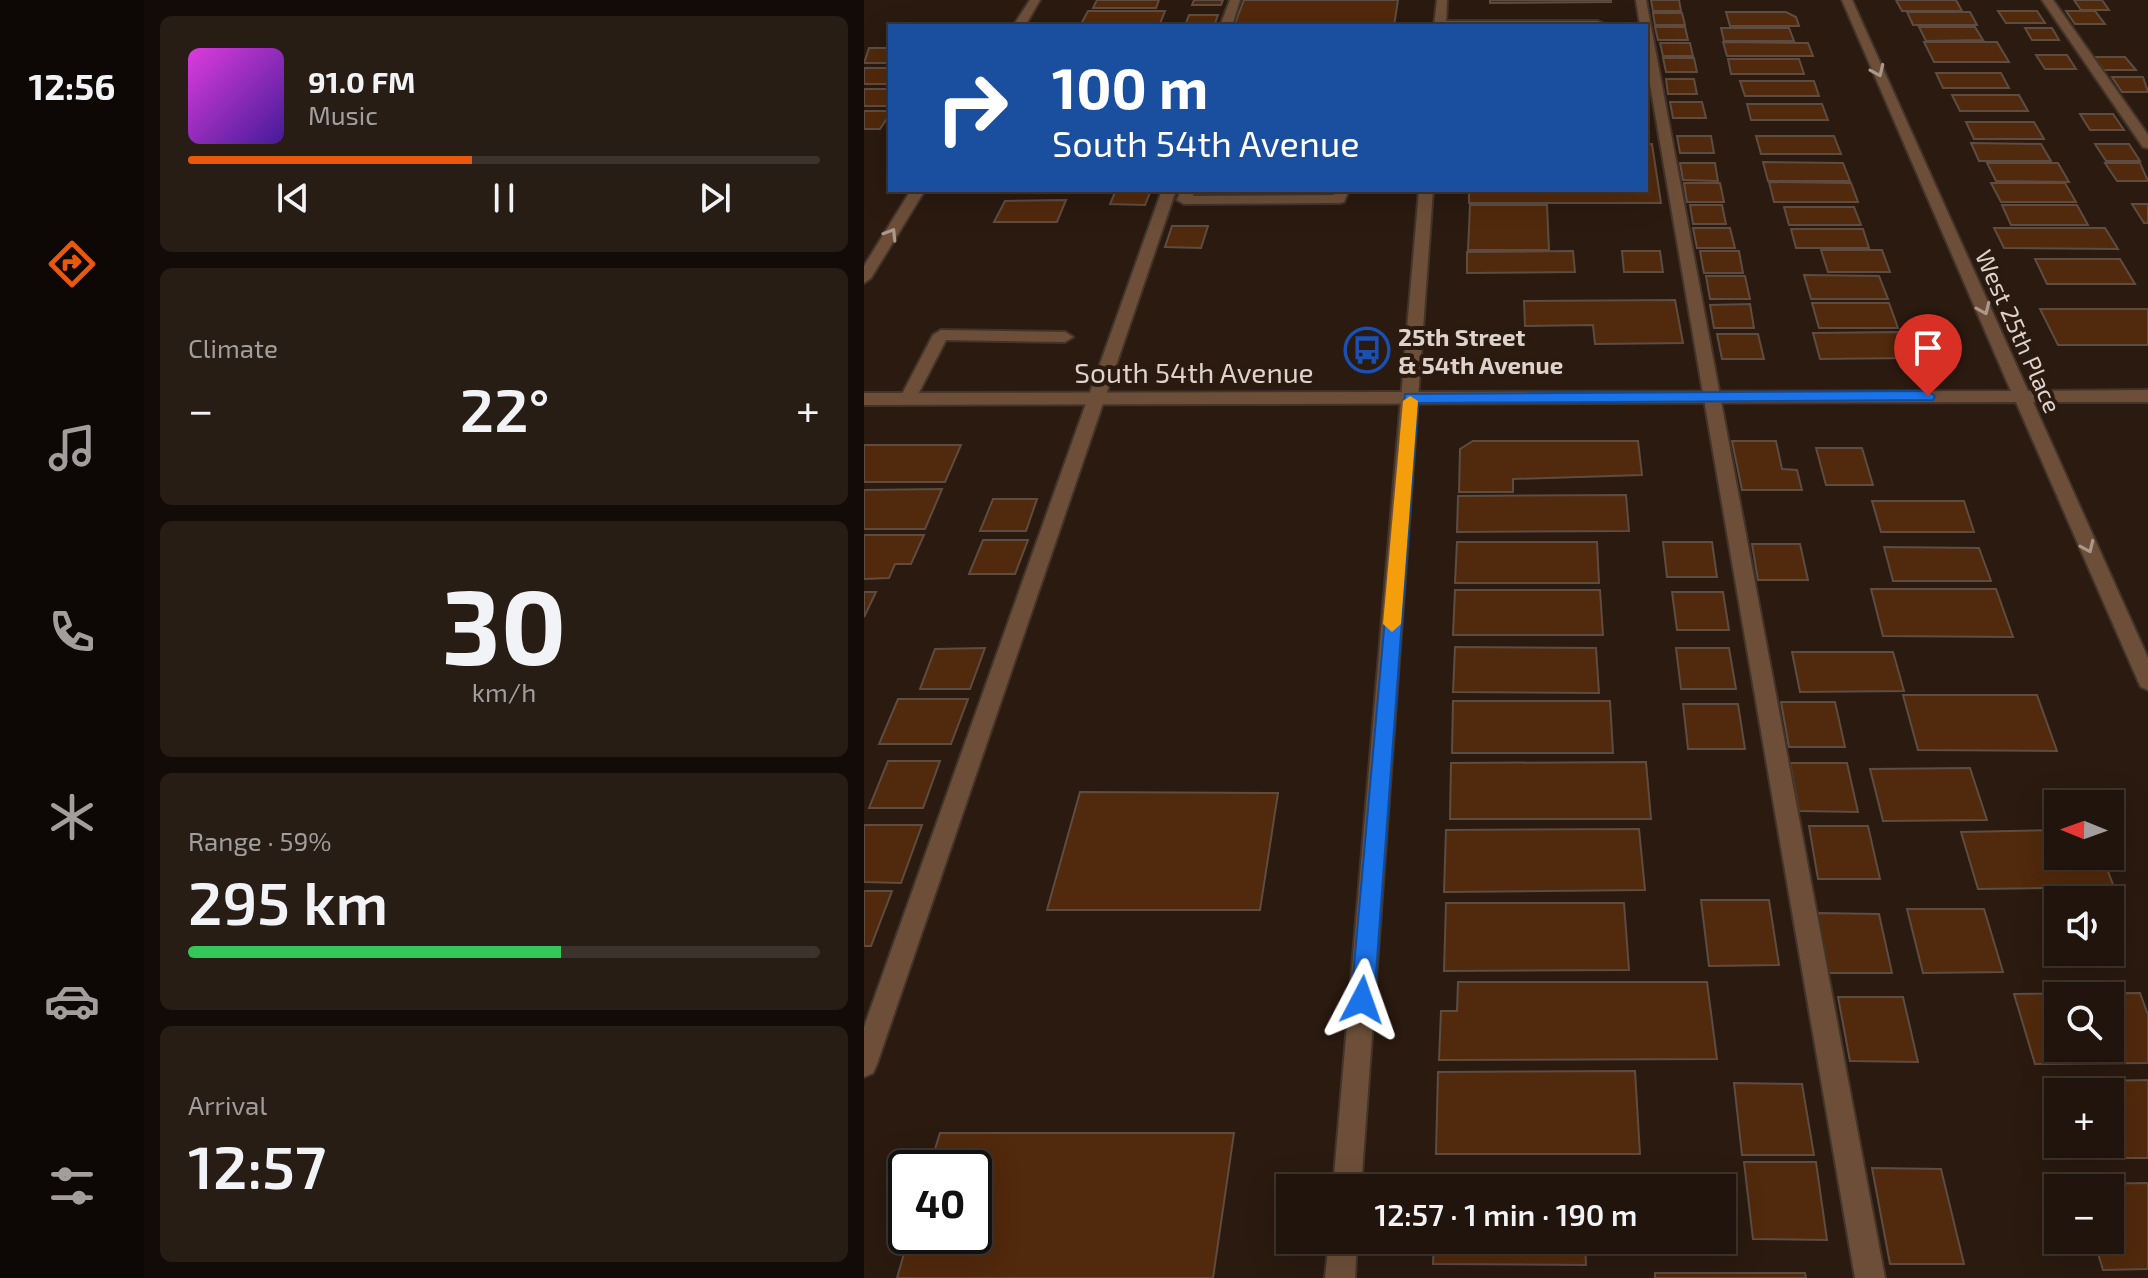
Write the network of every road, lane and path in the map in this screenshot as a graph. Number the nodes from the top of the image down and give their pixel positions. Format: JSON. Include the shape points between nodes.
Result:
{"nodes":[{"id":1,"x":1035,"y":0,"type":"edge"},
{"id":2,"x":1235,"y":0,"type":"edge"},
{"id":3,"x":1442,"y":0,"type":"edge"},
{"id":4,"x":1641,"y":0,"type":"edge"},
{"id":5,"x":1847,"y":0,"type":"edge"},
{"id":6,"x":2047,"y":0,"type":"edge"},
{"id":7,"x":1020,"y":24,"type":"edge"},
{"id":8,"x":1227,"y":24,"type":"edge"},
{"id":9,"x":1440,"y":24,"type":"edge"},
{"id":10,"x":1645,"y":24,"type":"edge"},
{"id":11,"x":1648,"y":39,"type":"edge"},
{"id":12,"x":2148,"y":144,"type":"edge"},
{"id":13,"x":917,"y":192,"type":"edge"},
{"id":14,"x":1168,"y":192,"type":"edge"},
{"id":15,"x":1187,"y":192,"type":"edge"},
{"id":16,"x":1341,"y":192,"type":"edge"},
{"id":17,"x":1426,"y":192,"type":"edge"},
{"id":18,"x":864,"y":278,"type":"edge"},
{"id":19,"x":1065,"y":337,"type":"dead end"},
{"id":20,"x":2022,"y":396,"type":"junction"},
{"id":21,"x":2148,"y":396,"type":"edge"},
{"id":22,"x":1712,"y":397,"type":"junction"},
{"id":23,"x":908,"y":398,"type":"junction"},
{"id":24,"x":1096,"y":398,"type":"junction"},
{"id":25,"x":1410,"y":398,"type":"junction"},
{"id":26,"x":864,"y":399,"type":"edge"},
{"id":27,"x":2148,"y":681,"type":"edge"},
{"id":28,"x":864,"y":1064,"type":"edge"},
{"id":29,"x":1348,"y":1174,"type":"edge"},
{"id":30,"x":1342,"y":1254,"type":"edge"},
{"id":31,"x":1340,"y":1278,"type":"edge"},
{"id":32,"x":1870,"y":1278,"type":"edge"}],
"edges":[{"from":1,"to":7,"type":"street"},
{"from":2,"to":8,"type":"street"},
{"from":3,"to":9,"type":"street"},
{"from":4,"to":10,"type":"street"},
{"from":5,"to":20,"type":"street","name":"West 25th Place","one_way":true},
{"from":6,"to":12,"type":"street"},
{"from":11,"to":22,"type":"street"},
{"from":18,"to":13,"type":"street","one_way":true},
{"from":14,"to":24,"type":"street"},
{"from":15,"to":16,"type":"street","via":[[1184,200],[1339,199]]},
{"from":17,"to":25,"type":"street"},
{"from":19,"to":23,"type":"street","via":[[941,335]]},
{"from":20,"to":21,"type":"street","name":"South 54th Avenue"},
{"from":20,"to":22,"type":"street","name":"South 54th Avenue"},
{"from":20,"to":27,"type":"street","name":"West 25th Place","one_way":true},
{"from":22,"to":25,"type":"street","name":"South 54th Avenue"},
{"from":22,"to":32,"type":"street"},
{"from":23,"to":24,"type":"street","name":"South 54th Avenue"},
{"from":23,"to":26,"type":"street","name":"South 54th Avenue"},
{"from":24,"to":25,"type":"street","name":"South 54th Avenue"},
{"from":24,"to":28,"type":"street"},
{"from":25,"to":29,"type":"street"},
{"from":30,"to":31,"type":"street"}]}
